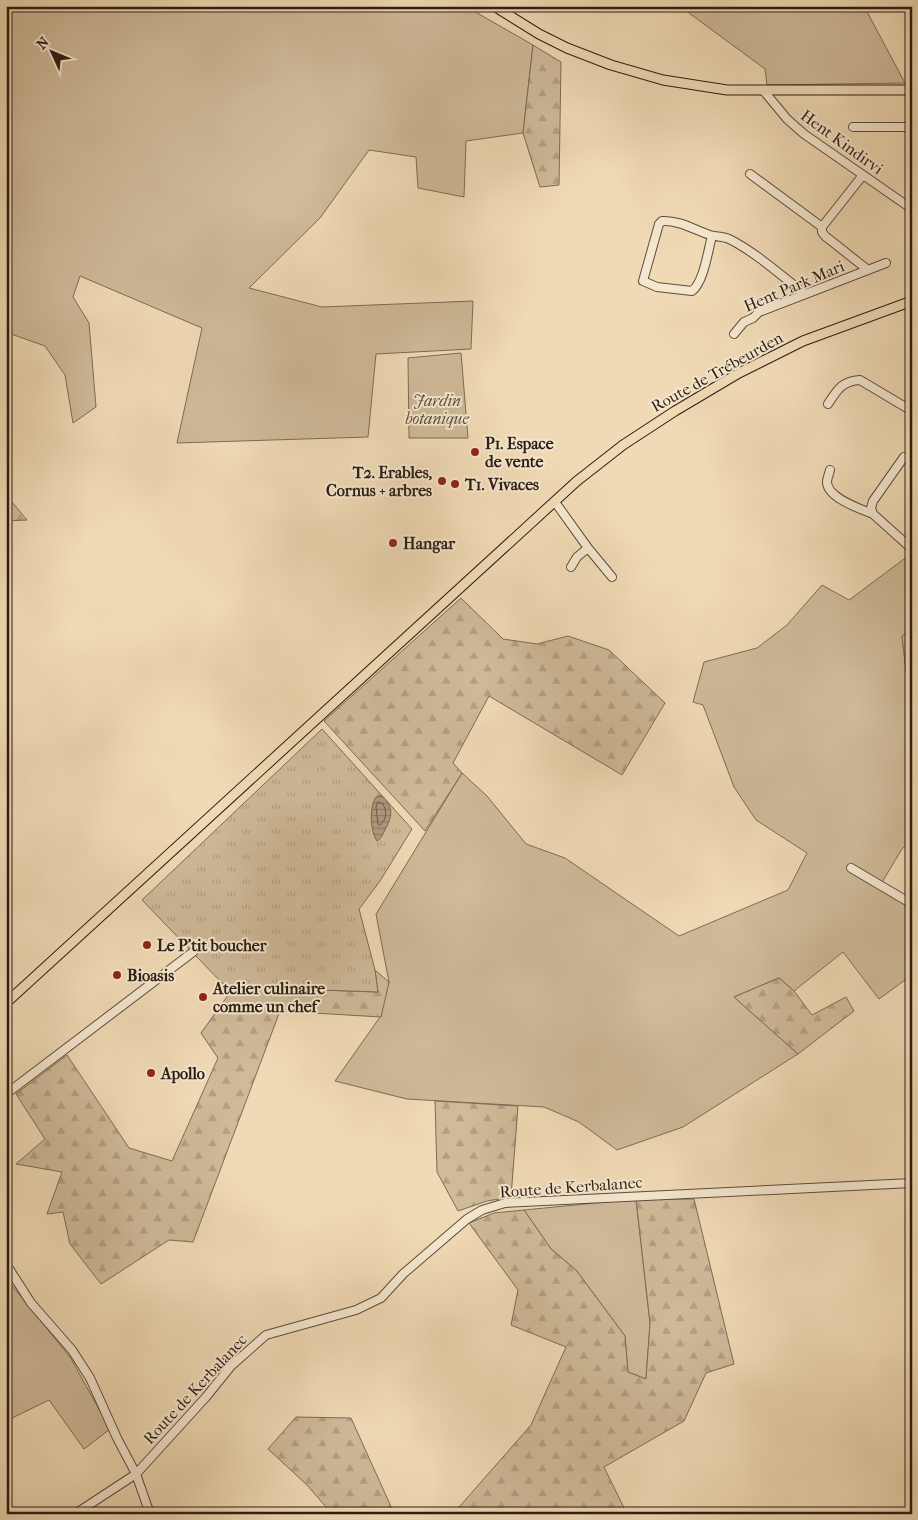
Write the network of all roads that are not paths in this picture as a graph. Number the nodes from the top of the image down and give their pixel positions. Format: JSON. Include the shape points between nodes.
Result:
{"nodes":[{"id":1,"x":494,"y":6,"type":"edge"},
{"id":2,"x":763,"y":90,"type":"junction"},
{"id":3,"x":912,"y":90,"type":"edge"},
{"id":4,"x":854,"y":127,"type":"dead end"},
{"id":5,"x":912,"y":127,"type":"edge"},
{"id":6,"x":750,"y":174,"type":"dead end"},
{"id":7,"x":863,"y":175,"type":"junction"},
{"id":8,"x":912,"y":209,"type":"edge"},
{"id":9,"x":822,"y":227,"type":"junction"},
{"id":10,"x":712,"y":236,"type":"junction"},
{"id":11,"x":886,"y":263,"type":"dead end"},
{"id":12,"x":868,"y":270,"type":"junction"},
{"id":13,"x":806,"y":294,"type":"junction"},
{"id":14,"x":912,"y":301,"type":"edge"},
{"id":15,"x":734,"y":334,"type":"dead end"},
{"id":16,"x":828,"y":404,"type":"dead end"},
{"id":17,"x":912,"y":411,"type":"edge"},
{"id":18,"x":904,"y":457,"type":"dead end"},
{"id":19,"x":830,"y":470,"type":"dead end"},
{"id":20,"x":555,"y":502,"type":"junction"},
{"id":21,"x":873,"y":514,"type":"junction"},
{"id":22,"x":588,"y":548,"type":"junction"},
{"id":23,"x":912,"y":549,"type":"edge"},
{"id":24,"x":571,"y":567,"type":"dead end"},
{"id":25,"x":612,"y":577,"type":"dead end"},
{"id":26,"x":850,"y":868,"type":"dead end"},
{"id":27,"x":912,"y":904,"type":"edge"},
{"id":28,"x":194,"y":952,"type":"dead end"},
{"id":29,"x":6,"y":1003,"type":"edge"},
{"id":30,"x":6,"y":1094,"type":"edge"},
{"id":31,"x":912,"y":1183,"type":"edge"},
{"id":32,"x":6,"y":1264,"type":"edge"},
{"id":33,"x":136,"y":1474,"type":"junction"},
{"id":34,"x":912,"y":1505,"type":"edge"},
{"id":35,"x":75,"y":1514,"type":"edge"},
{"id":36,"x":150,"y":1514,"type":"edge"},
{"id":37,"x":908,"y":1514,"type":"edge"}],
"edges":[{"from":1,"to":2,"type":"main road","via":[[539,34],[611,65],[663,80],[727,90]]},
{"from":2,"to":3,"type":"main road"},
{"from":2,"to":7,"type":"street","name":"Hent Kindirvi","via":[[786,119]]},
{"from":4,"to":5,"type":"street"},
{"from":6,"to":9,"type":"street","name":"Hent Park Mari"},
{"from":7,"to":8,"type":"street","name":"Hent Kindirvi"},
{"from":7,"to":9,"type":"street"},
{"from":9,"to":12,"type":"street","name":"Hent Park Mari","via":[[825,236]]},
{"from":10,"to":10,"type":"street","via":[[691,227],[662,221],[642,281],[657,287],[696,289]]},
{"from":10,"to":13,"type":"street","via":[[727,238],[739,245]]},
{"from":11,"to":12,"type":"street","name":"Hent Park Mari"},
{"from":12,"to":13,"type":"street","name":"Hent Park Mari"},
{"from":13,"to":15,"type":"street","name":"Hent Park Mari","via":[[759,312]]},
{"from":14,"to":20,"type":"main road","name":"Route de Trébeurden","via":[[803,341],[739,373],[623,445]]},
{"from":16,"to":17,"type":"street","via":[[842,384],[860,380]]},
{"from":18,"to":21,"type":"street","via":[[873,501]]},
{"from":19,"to":21,"type":"street","via":[[827,482],[832,493]]},
{"from":20,"to":22,"type":"street"},
{"from":20,"to":29,"type":"main road","name":"Route de Trébeurden"},
{"from":21,"to":23,"type":"street"},
{"from":22,"to":24,"type":"street"},
{"from":22,"to":25,"type":"street"},
{"from":26,"to":27,"type":"street"},
{"from":28,"to":30,"type":"street"},
{"from":31,"to":33,"type":"street","name":"Route de Kerbalanec","via":[[505,1203],[488,1208],[467,1219],[380,1298],[356,1310],[266,1335],[231,1366]]},
{"from":32,"to":33,"type":"street","via":[[31,1303],[82,1365]]},
{"from":33,"to":35,"type":"street","name":"Route de Kerbalanec"},
{"from":33,"to":36,"type":"street"},
{"from":34,"to":37,"type":"street"}]}
